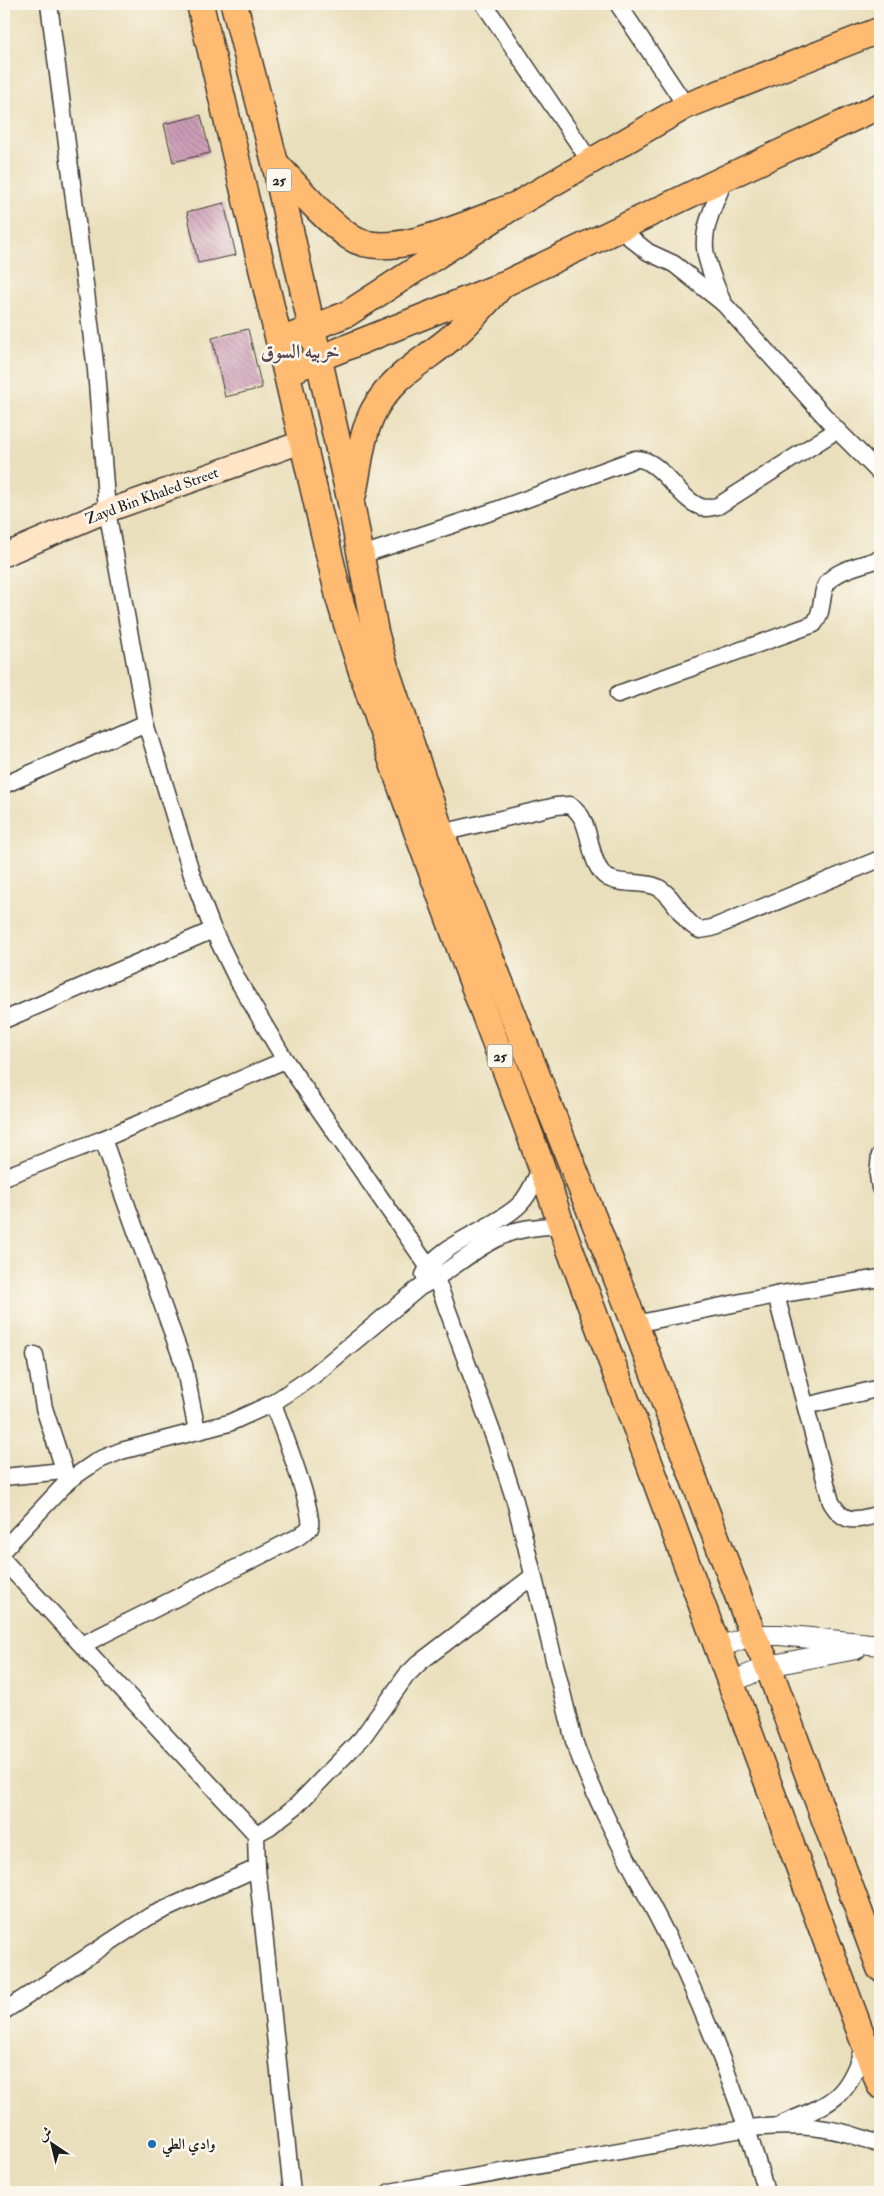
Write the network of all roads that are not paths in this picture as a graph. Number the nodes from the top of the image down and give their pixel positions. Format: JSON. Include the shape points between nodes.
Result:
{"nodes":[{"id":1,"x":49,"y":4,"type":"edge"},
{"id":2,"x":200,"y":4,"type":"edge"},
{"id":3,"x":234,"y":4,"type":"edge"},
{"id":4,"x":484,"y":4,"type":"edge"},
{"id":5,"x":618,"y":4,"type":"edge"},
{"id":6,"x":880,"y":30,"type":"edge"},
{"id":7,"x":686,"y":106,"type":"junction"},
{"id":8,"x":880,"y":106,"type":"edge"},
{"id":9,"x":590,"y":161,"type":"junction"},
{"id":10,"x":275,"y":163,"type":"junction"},
{"id":11,"x":725,"y":178,"type":"junction"},
{"id":12,"x":514,"y":206,"type":"junction"},
{"id":13,"x":618,"y":228,"type":"junction"},
{"id":14,"x":502,"y":285,"type":"junction"},
{"id":15,"x":723,"y":303,"type":"junction"},
{"id":16,"x":312,"y":328,"type":"junction"},
{"id":17,"x":279,"y":341,"type":"junction"},
{"id":18,"x":320,"y":358,"type":"junction"},
{"id":19,"x":287,"y":373,"type":"junction"},
{"id":20,"x":837,"y":430,"type":"junction"},
{"id":21,"x":302,"y":442,"type":"junction"},
{"id":22,"x":880,"y":473,"type":"edge"},
{"id":23,"x":351,"y":502,"type":"junction"},
{"id":24,"x":107,"y":511,"type":"junction"},
{"id":25,"x":4,"y":555,"type":"edge"},
{"id":26,"x":362,"y":555,"type":"junction"},
{"id":27,"x":880,"y":559,"type":"edge"},
{"id":28,"x":618,"y":694,"type":"dead end"},
{"id":29,"x":146,"y":723,"type":"junction"},
{"id":30,"x":4,"y":785,"type":"edge"},
{"id":31,"x":441,"y":833,"type":"junction"},
{"id":32,"x":880,"y":859,"type":"edge"},
{"id":33,"x":213,"y":930,"type":"junction"},
{"id":34,"x":4,"y":1020,"type":"edge"},
{"id":35,"x":285,"y":1060,"type":"junction"},
{"id":36,"x":103,"y":1138,"type":"junction"},
{"id":37,"x":880,"y":1155,"type":"edge"},
{"id":38,"x":542,"y":1165,"type":"junction"},
{"id":39,"x":4,"y":1177,"type":"edge"},
{"id":40,"x":880,"y":1188,"type":"edge"},
{"id":41,"x":561,"y":1226,"type":"junction"},
{"id":42,"x":432,"y":1272,"type":"junction"},
{"id":43,"x":880,"y":1278,"type":"edge"},
{"id":44,"x":776,"y":1295,"type":"junction"},
{"id":45,"x":635,"y":1324,"type":"junction"},
{"id":46,"x":35,"y":1355,"type":"dead end"},
{"id":47,"x":880,"y":1388,"type":"edge"},
{"id":48,"x":273,"y":1403,"type":"junction"},
{"id":49,"x":806,"y":1406,"type":"junction"},
{"id":50,"x":198,"y":1430,"type":"junction"},
{"id":51,"x":66,"y":1476,"type":"junction"},
{"id":52,"x":4,"y":1477,"type":"edge"},
{"id":53,"x":880,"y":1514,"type":"edge"},
{"id":54,"x":4,"y":1550,"type":"edge"},
{"id":55,"x":4,"y":1560,"type":"edge"},
{"id":56,"x":532,"y":1576,"type":"junction"},
{"id":57,"x":753,"y":1635,"type":"junction"},
{"id":58,"x":82,"y":1645,"type":"junction"},
{"id":59,"x":879,"y":1645,"type":"edge"},
{"id":60,"x":717,"y":1648,"type":"junction"},
{"id":61,"x":768,"y":1666,"type":"junction"},
{"id":62,"x":730,"y":1683,"type":"junction"},
{"id":63,"x":256,"y":1834,"type":"junction"},
{"id":64,"x":257,"y":1868,"type":"junction"},
{"id":65,"x":880,"y":1968,"type":"edge"},
{"id":66,"x":4,"y":2010,"type":"edge"},
{"id":67,"x":864,"y":2044,"type":"junction"},
{"id":68,"x":880,"y":2085,"type":"edge"},
{"id":69,"x":780,"y":2125,"type":"junction"},
{"id":70,"x":748,"y":2128,"type":"junction"},
{"id":71,"x":880,"y":2145,"type":"edge"},
{"id":72,"x":292,"y":2192,"type":"edge"},
{"id":73,"x":390,"y":2192,"type":"edge"},
{"id":74,"x":766,"y":2192,"type":"edge"}],
"edges":[{"from":1,"to":24,"type":"street","via":[[96,370]]},
{"from":2,"to":17,"type":"highway","number":"25"},
{"from":3,"to":10,"type":"highway","number":"25"},
{"from":4,"to":9,"type":"street"},
{"from":5,"to":7,"type":"street"},
{"from":6,"to":7,"type":"main road"},
{"from":7,"to":9,"type":"main road"},
{"from":8,"to":11,"type":"main road"},
{"from":9,"to":12,"type":"main road"},
{"from":10,"to":12,"type":"highway","via":[[331,221],[351,237],[371,246],[395,245],[432,237]]},
{"from":10,"to":16,"type":"highway","number":"25"},
{"from":11,"to":13,"type":"main road"},
{"from":11,"to":15,"type":"street","via":[[705,235],[705,250]]},
{"from":12,"to":16,"type":"main road","via":[[347,314]]},
{"from":13,"to":14,"type":"main road"},
{"from":13,"to":15,"type":"street","via":[[648,252],[674,264]]},
{"from":14,"to":18,"type":"main road"},
{"from":14,"to":23,"type":"highway","via":[[453,337],[413,364],[375,409],[367,426]]},
{"from":15,"to":20,"type":"street"},
{"from":16,"to":17,"type":"main road"},
{"from":16,"to":18,"type":"highway","number":"25"},
{"from":17,"to":19,"type":"highway","number":"25"},
{"from":18,"to":19,"type":"main road"},
{"from":18,"to":23,"type":"highway","number":"25"},
{"from":19,"to":21,"type":"highway","number":"25"},
{"from":20,"to":22,"type":"street"},
{"from":20,"to":26,"type":"street","via":[[718,506],[706,508],[696,504],[652,464],[642,459]]},
{"from":21,"to":24,"type":"main road","name":"Zayd Bin Khaled Street"},
{"from":21,"to":38,"type":"highway","number":"25","via":[[353,644],[410,813]]},
{"from":23,"to":26,"type":"highway","number":"25"},
{"from":24,"to":25,"type":"main road","name":"Zayd Bin Khaled Street"},
{"from":24,"to":29,"type":"street"},
{"from":26,"to":31,"type":"highway","number":"25","via":[[375,632]]},
{"from":27,"to":28,"type":"street","via":[[840,574],[827,583],[814,624]]},
{"from":29,"to":30,"type":"street"},
{"from":29,"to":33,"type":"street","via":[[192,874]]},
{"from":31,"to":32,"type":"street","via":[[570,805],[581,815],[604,875],[610,879],[645,882],[659,888],[670,897],[686,921],[700,930],[712,928]]},
{"from":31,"to":45,"type":"highway","number":"25"},
{"from":33,"to":34,"type":"street"},
{"from":33,"to":35,"type":"street"},
{"from":35,"to":36,"type":"street"},
{"from":35,"to":42,"type":"street"},
{"from":36,"to":39,"type":"street"},
{"from":36,"to":50,"type":"street","via":[[184,1365]]},
{"from":37,"to":40,"type":"street"},
{"from":38,"to":41,"type":"highway","number":"25"},
{"from":38,"to":42,"type":"street","via":[[519,1205],[455,1246]]},
{"from":41,"to":42,"type":"street","via":[[528,1228],[505,1234]]},
{"from":41,"to":60,"type":"highway","number":"25"},
{"from":42,"to":48,"type":"street","via":[[420,1286],[313,1376]]},
{"from":42,"to":56,"type":"street","via":[[496,1440],[515,1502]]},
{"from":43,"to":44,"type":"street"},
{"from":44,"to":45,"type":"street"},
{"from":44,"to":49,"type":"street"},
{"from":45,"to":57,"type":"highway","number":"25"},
{"from":46,"to":51,"type":"street","via":[[44,1408]]},
{"from":47,"to":49,"type":"street"},
{"from":48,"to":50,"type":"street","via":[[229,1423]]},
{"from":48,"to":58,"type":"street","via":[[307,1503],[312,1521],[310,1528],[298,1537]]},
{"from":49,"to":53,"type":"street","via":[[830,1502],[838,1514],[848,1520]]},
{"from":50,"to":51,"type":"street","via":[[108,1456]]},
{"from":51,"to":52,"type":"street"},
{"from":51,"to":54,"type":"street"},
{"from":55,"to":58,"type":"street"},
{"from":56,"to":63,"type":"street","via":[[406,1676],[362,1738],[296,1806]]},
{"from":56,"to":70,"type":"street","via":[[584,1771],[685,1972],[711,2029]]},
{"from":57,"to":59,"type":"street"},
{"from":57,"to":60,"type":"street"},
{"from":57,"to":61,"type":"highway","number":"25"},
{"from":58,"to":63,"type":"street"},
{"from":59,"to":61,"type":"street"},
{"from":60,"to":62,"type":"highway","number":"25"},
{"from":61,"to":62,"type":"street"},
{"from":61,"to":65,"type":"highway","number":"25"},
{"from":62,"to":67,"type":"highway","number":"25"},
{"from":63,"to":64,"type":"street"},
{"from":64,"to":66,"type":"street","via":[[150,1916]]},
{"from":64,"to":72,"type":"street"},
{"from":67,"to":68,"type":"highway","number":"25"},
{"from":67,"to":69,"type":"street","via":[[858,2066],[841,2094],[818,2109]]},
{"from":69,"to":70,"type":"street"},
{"from":69,"to":71,"type":"street","via":[[821,2127],[846,2132]]},
{"from":70,"to":73,"type":"street"},
{"from":70,"to":74,"type":"street"}]}
